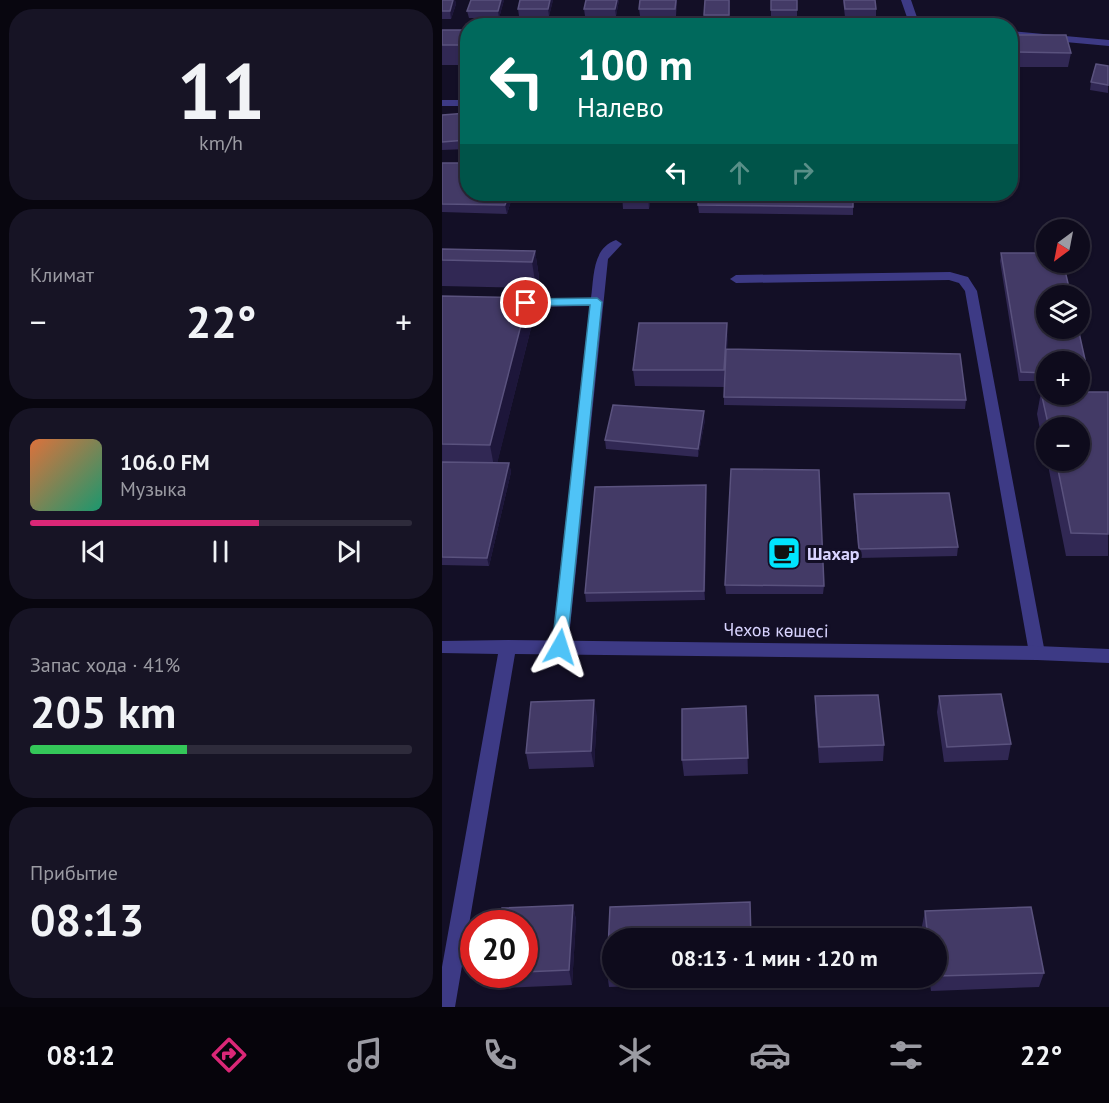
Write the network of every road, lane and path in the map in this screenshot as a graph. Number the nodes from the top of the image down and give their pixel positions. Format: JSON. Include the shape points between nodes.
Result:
{"nodes":[{"id":1,"x":906,"y":0,"type":"edge"},
{"id":2,"x":912,"y":18,"type":"edge"},
{"id":3,"x":1018,"y":35,"type":"edge"},
{"id":4,"x":1108,"y":43,"type":"edge"},
{"id":5,"x":442,"y":103,"type":"edge"},
{"id":6,"x":460,"y":104,"type":"edge"},
{"id":7,"x":616,"y":244,"type":"dead end"},
{"id":8,"x":736,"y":279,"type":"dead end"},
{"id":9,"x":597,"y":302,"type":"junction"},
{"id":10,"x":491,"y":303,"type":"edge"},
{"id":11,"x":508,"y":646,"type":"junction"},
{"id":12,"x":442,"y":647,"type":"edge"},
{"id":13,"x":560,"y":647,"type":"junction"},
{"id":14,"x":1037,"y":653,"type":"junction"},
{"id":15,"x":1108,"y":657,"type":"edge"},
{"id":16,"x":445,"y":1007,"type":"edge"}],
"edges":[{"from":1,"to":2,"type":"street"},
{"from":3,"to":4,"type":"street"},
{"from":5,"to":6,"type":"street"},
{"from":7,"to":9,"type":"street","via":[[602,258]]},
{"from":8,"to":14,"type":"street","via":[[950,276],[964,280],[971,291]]},
{"from":9,"to":10,"type":"street"},
{"from":9,"to":13,"type":"street"},
{"from":11,"to":12,"type":"street","name":"Чехов көшесі"},
{"from":11,"to":13,"type":"street","name":"Чехов көшесі"},
{"from":11,"to":16,"type":"street"},
{"from":13,"to":14,"type":"street","name":"Чехов көшесі"},
{"from":14,"to":15,"type":"street","name":"Чехов көшесі"}]}
